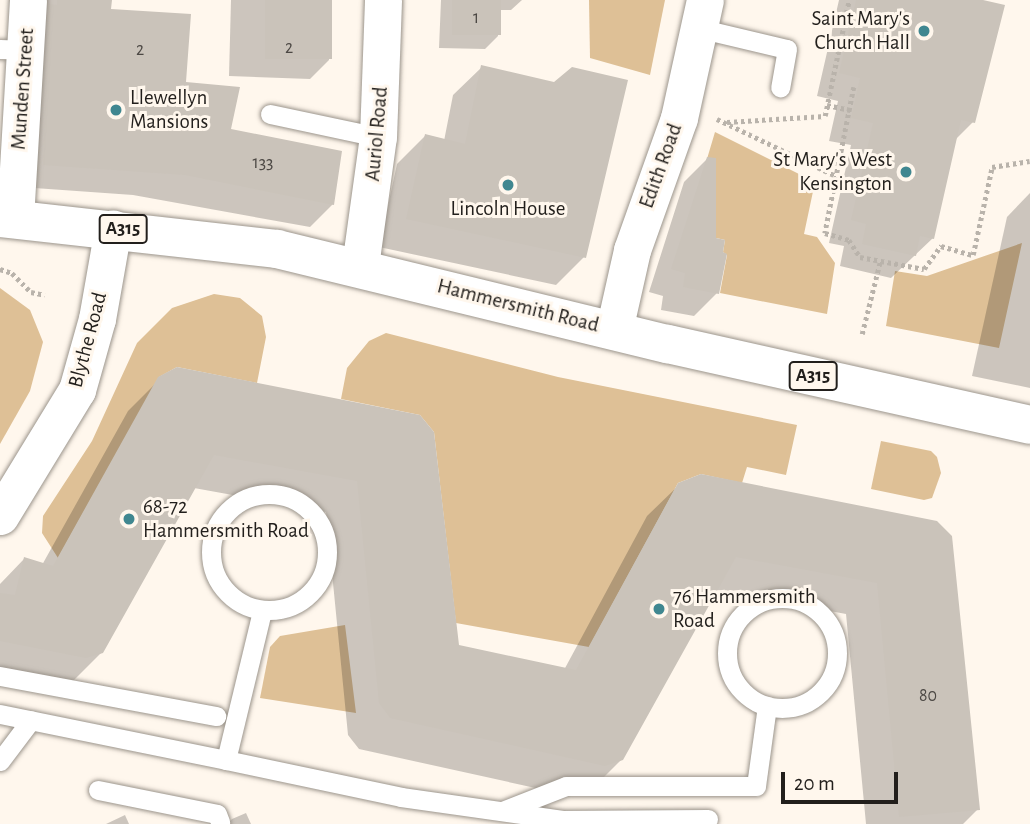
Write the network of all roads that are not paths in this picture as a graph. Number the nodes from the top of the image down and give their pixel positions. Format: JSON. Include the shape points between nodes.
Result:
{"nodes":[{"id":1,"x":383,"y":0,"type":"edge"},
{"id":2,"x":19,"y":5,"type":"edge"},
{"id":3,"x":701,"y":14,"type":"edge"},
{"id":4,"x":13,"y":50,"type":"edge"},
{"id":5,"x":780,"y":87,"type":"dead end"},
{"id":6,"x":270,"y":114,"type":"dead end"},
{"id":7,"x":378,"y":137,"type":"junction"},
{"id":8,"x":7,"y":219,"type":"edge"},
{"id":9,"x":113,"y":228,"type":"junction"},
{"id":10,"x":360,"y":266,"type":"junction"},
{"id":11,"x":614,"y":330,"type":"junction"},
{"id":12,"x":1030,"y":425,"type":"edge"},
{"id":13,"x":0,"y":516,"type":"edge"},
{"id":14,"x":262,"y":611,"type":"junction"},
{"id":15,"x":0,"y":676,"type":"edge"},
{"id":16,"x":767,"y":706,"type":"junction"},
{"id":17,"x":0,"y":714,"type":"edge"},
{"id":18,"x":216,"y":716,"type":"dead end"},
{"id":19,"x":31,"y":720,"type":"junction"},
{"id":20,"x":226,"y":760,"type":"junction"},
{"id":21,"x":0,"y":761,"type":"edge"},
{"id":22,"x":98,"y":790,"type":"dead end"},
{"id":23,"x":500,"y":811,"type":"junction"},
{"id":24,"x":708,"y":819,"type":"dead end"},
{"id":25,"x":220,"y":822,"type":"edge"}],
"edges":[{"from":1,"to":7,"type":"street","name":"Auriol Road"},
{"from":2,"to":4,"type":"street","name":"Munden Street"},
{"from":3,"to":5,"type":"lane","via":[[787,49]]},
{"from":3,"to":11,"type":"street","name":"Edith Road","via":[[679,118],[632,250]]},
{"from":4,"to":8,"type":"street","name":"Munden Street"},
{"from":6,"to":7,"type":"lane"},
{"from":7,"to":10,"type":"street","name":"Auriol Road"},
{"from":8,"to":9,"type":"main road","name":"Hammersmith Road","number":"A315"},
{"from":9,"to":10,"type":"main road","name":"Hammersmith Road","number":"A315","via":[[277,248]]},
{"from":9,"to":13,"type":"street","name":"Blythe Road","via":[[95,329],[77,390]]},
{"from":10,"to":11,"type":"main road","name":"Hammersmith Road","number":"A315"},
{"from":11,"to":12,"type":"main road","name":"Hammersmith Road","number":"A315"},
{"from":14,"to":14,"type":"lane","via":[[228,594],[211,560],[211,541],[230,508],[265,493],[285,496],[316,518],[326,535],[328,554],[314,590],[281,610]]},
{"from":14,"to":20,"type":"lane"},
{"from":15,"to":18,"type":"lane"},
{"from":16,"to":16,"type":"lane","via":[[803,705],[830,681],[836,665],[838,647],[823,615],[791,598],[772,598],[740,615],[726,650],[737,685]]},
{"from":16,"to":23,"type":"lane","via":[[756,786],[566,786]]},
{"from":17,"to":19,"type":"lane"},
{"from":19,"to":20,"type":"lane"},
{"from":19,"to":21,"type":"lane"},
{"from":20,"to":23,"type":"lane","via":[[401,797]]},
{"from":22,"to":25,"type":"lane","via":[[217,814]]},
{"from":23,"to":24,"type":"lane","via":[[562,820]]}]}
